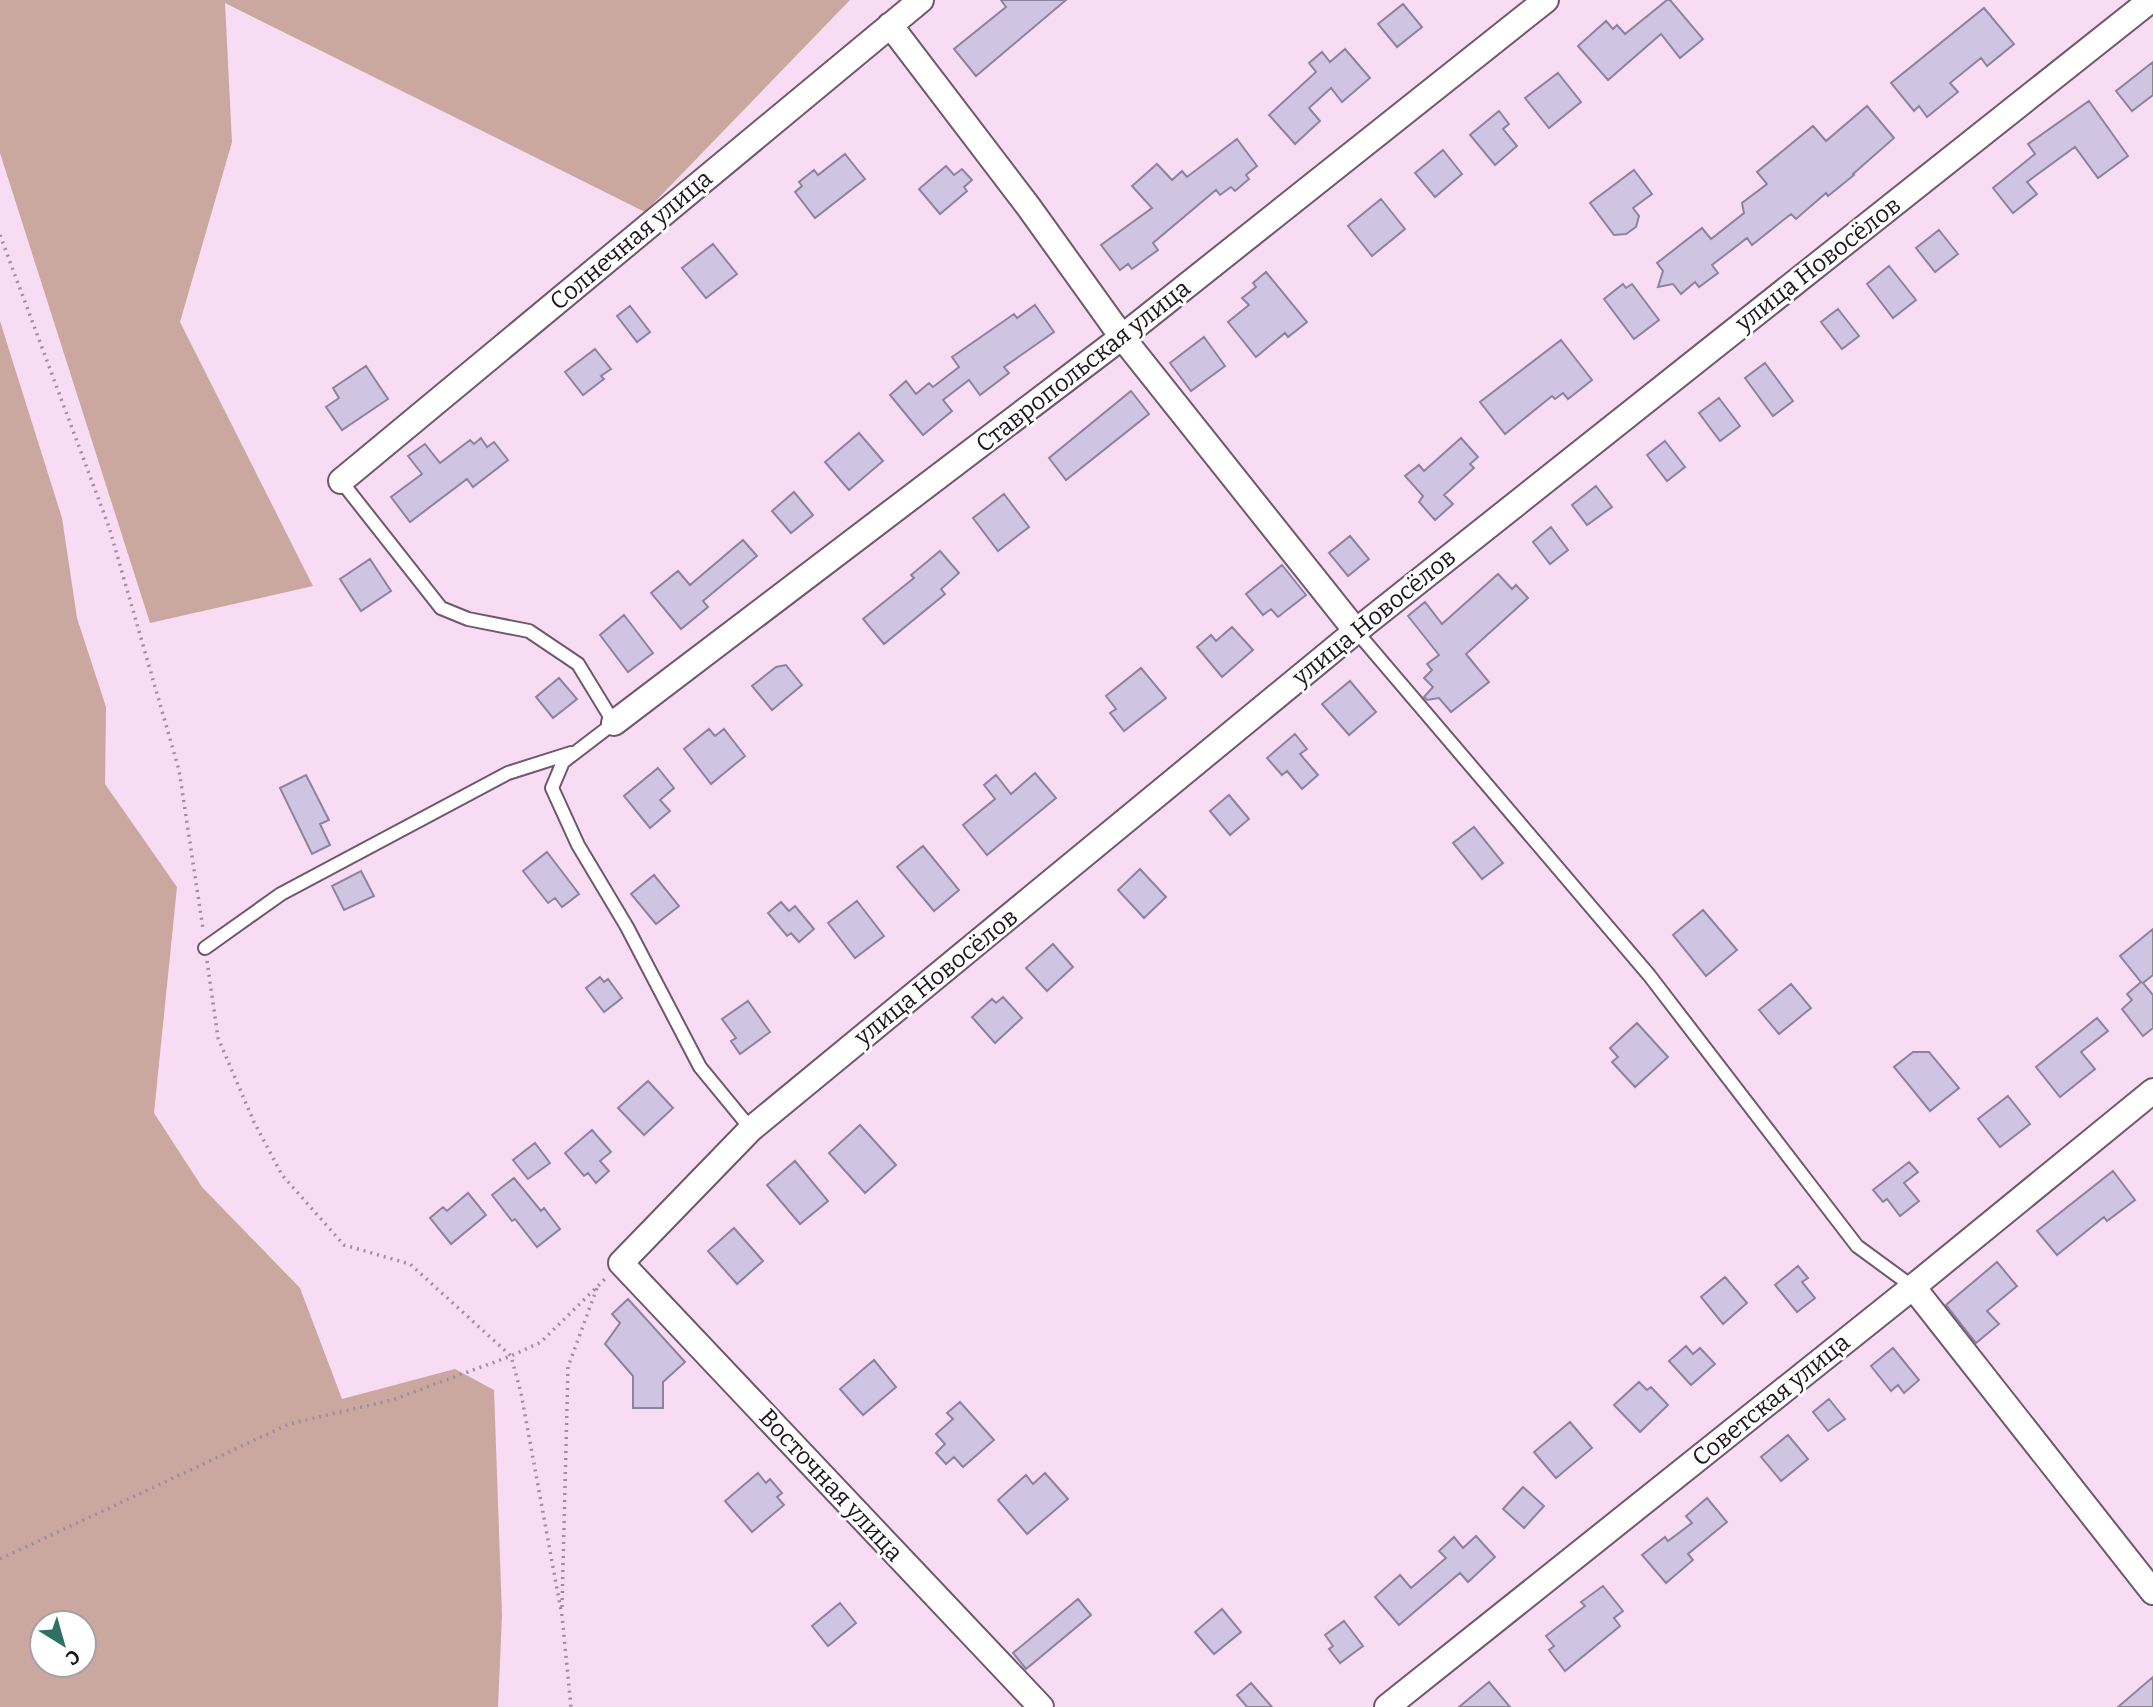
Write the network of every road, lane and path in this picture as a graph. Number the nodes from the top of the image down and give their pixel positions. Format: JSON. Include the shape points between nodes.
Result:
{"nodes":[{"id":1,"x":921,"y":0,"type":"edge"},
{"id":2,"x":1546,"y":0,"type":"edge"},
{"id":3,"x":2151,"y":0,"type":"edge"},
{"id":4,"x":890,"y":25,"type":"junction"},
{"id":5,"x":0,"y":235,"type":"edge"},
{"id":6,"x":1122,"y":337,"type":"junction"},
{"id":7,"x":341,"y":481,"type":"joint"},
{"id":8,"x":1356,"y":631,"type":"junction"},
{"id":9,"x":614,"y":723,"type":"junction"},
{"id":10,"x":578,"y":751,"type":"junction"},
{"id":11,"x":205,"y":948,"type":"junction"},
{"id":12,"x":2153,"y":1091,"type":"edge"},
{"id":13,"x":751,"y":1129,"type":"junction"},
{"id":14,"x":621,"y":1263,"type":"junction"},
{"id":15,"x":598,"y":1287,"type":"junction"},
{"id":16,"x":1913,"y":1287,"type":"junction"},
{"id":17,"x":511,"y":1356,"type":"junction"},
{"id":18,"x":0,"y":1559,"type":"edge"},
{"id":19,"x":2153,"y":1591,"type":"edge"},
{"id":20,"x":562,"y":1616,"type":"junction"},
{"id":21,"x":571,"y":1707,"type":"edge"},
{"id":22,"x":1041,"y":1707,"type":"edge"},
{"id":23,"x":1387,"y":1707,"type":"edge"}],
"edges":[{"from":1,"to":4,"type":"street","name":"Солнечная улица"},
{"from":2,"to":6,"type":"street","name":"Ставропольская улица"},
{"from":3,"to":8,"type":"street","name":"улица Новосёлов"},
{"from":4,"to":6,"type":"street"},
{"from":4,"to":7,"type":"street","name":"Солнечная улица"},
{"from":5,"to":11,"type":"path","via":[[109,527],[176,757]]},
{"from":6,"to":8,"type":"street"},
{"from":6,"to":9,"type":"street","name":"Ставропольская улица"},
{"from":7,"to":9,"type":"lane","via":[[441,608],[468,619],[529,631],[578,664]]},
{"from":8,"to":13,"type":"street","name":"улица Новосёлов"},
{"from":8,"to":16,"type":"lane","via":[[1649,975],[1857,1246]]},
{"from":9,"to":10,"type":"lane"},
{"from":10,"to":11,"type":"lane","via":[[496,779],[281,894]]},
{"from":10,"to":13,"type":"lane","via":[[563,762],[552,788],[578,845],[700,1067]]},
{"from":11,"to":17,"type":"path","via":[[218,1038],[282,1175],[344,1245],[410,1264]]},
{"from":12,"to":16,"type":"street","name":"Советская улица"},
{"from":13,"to":14,"type":"street","name":"улица Новосёлов"},
{"from":14,"to":15,"type":"path"},
{"from":14,"to":22,"type":"street","name":"Восточная улица"},
{"from":15,"to":17,"type":"path","via":[[541,1342]]},
{"from":15,"to":20,"type":"path","via":[[568,1367]]},
{"from":16,"to":19,"type":"street"},
{"from":16,"to":23,"type":"street","name":"Советская улица"},
{"from":17,"to":18,"type":"path","via":[[391,1400],[289,1424]]},
{"from":17,"to":20,"type":"path"},
{"from":20,"to":21,"type":"path"}]}
